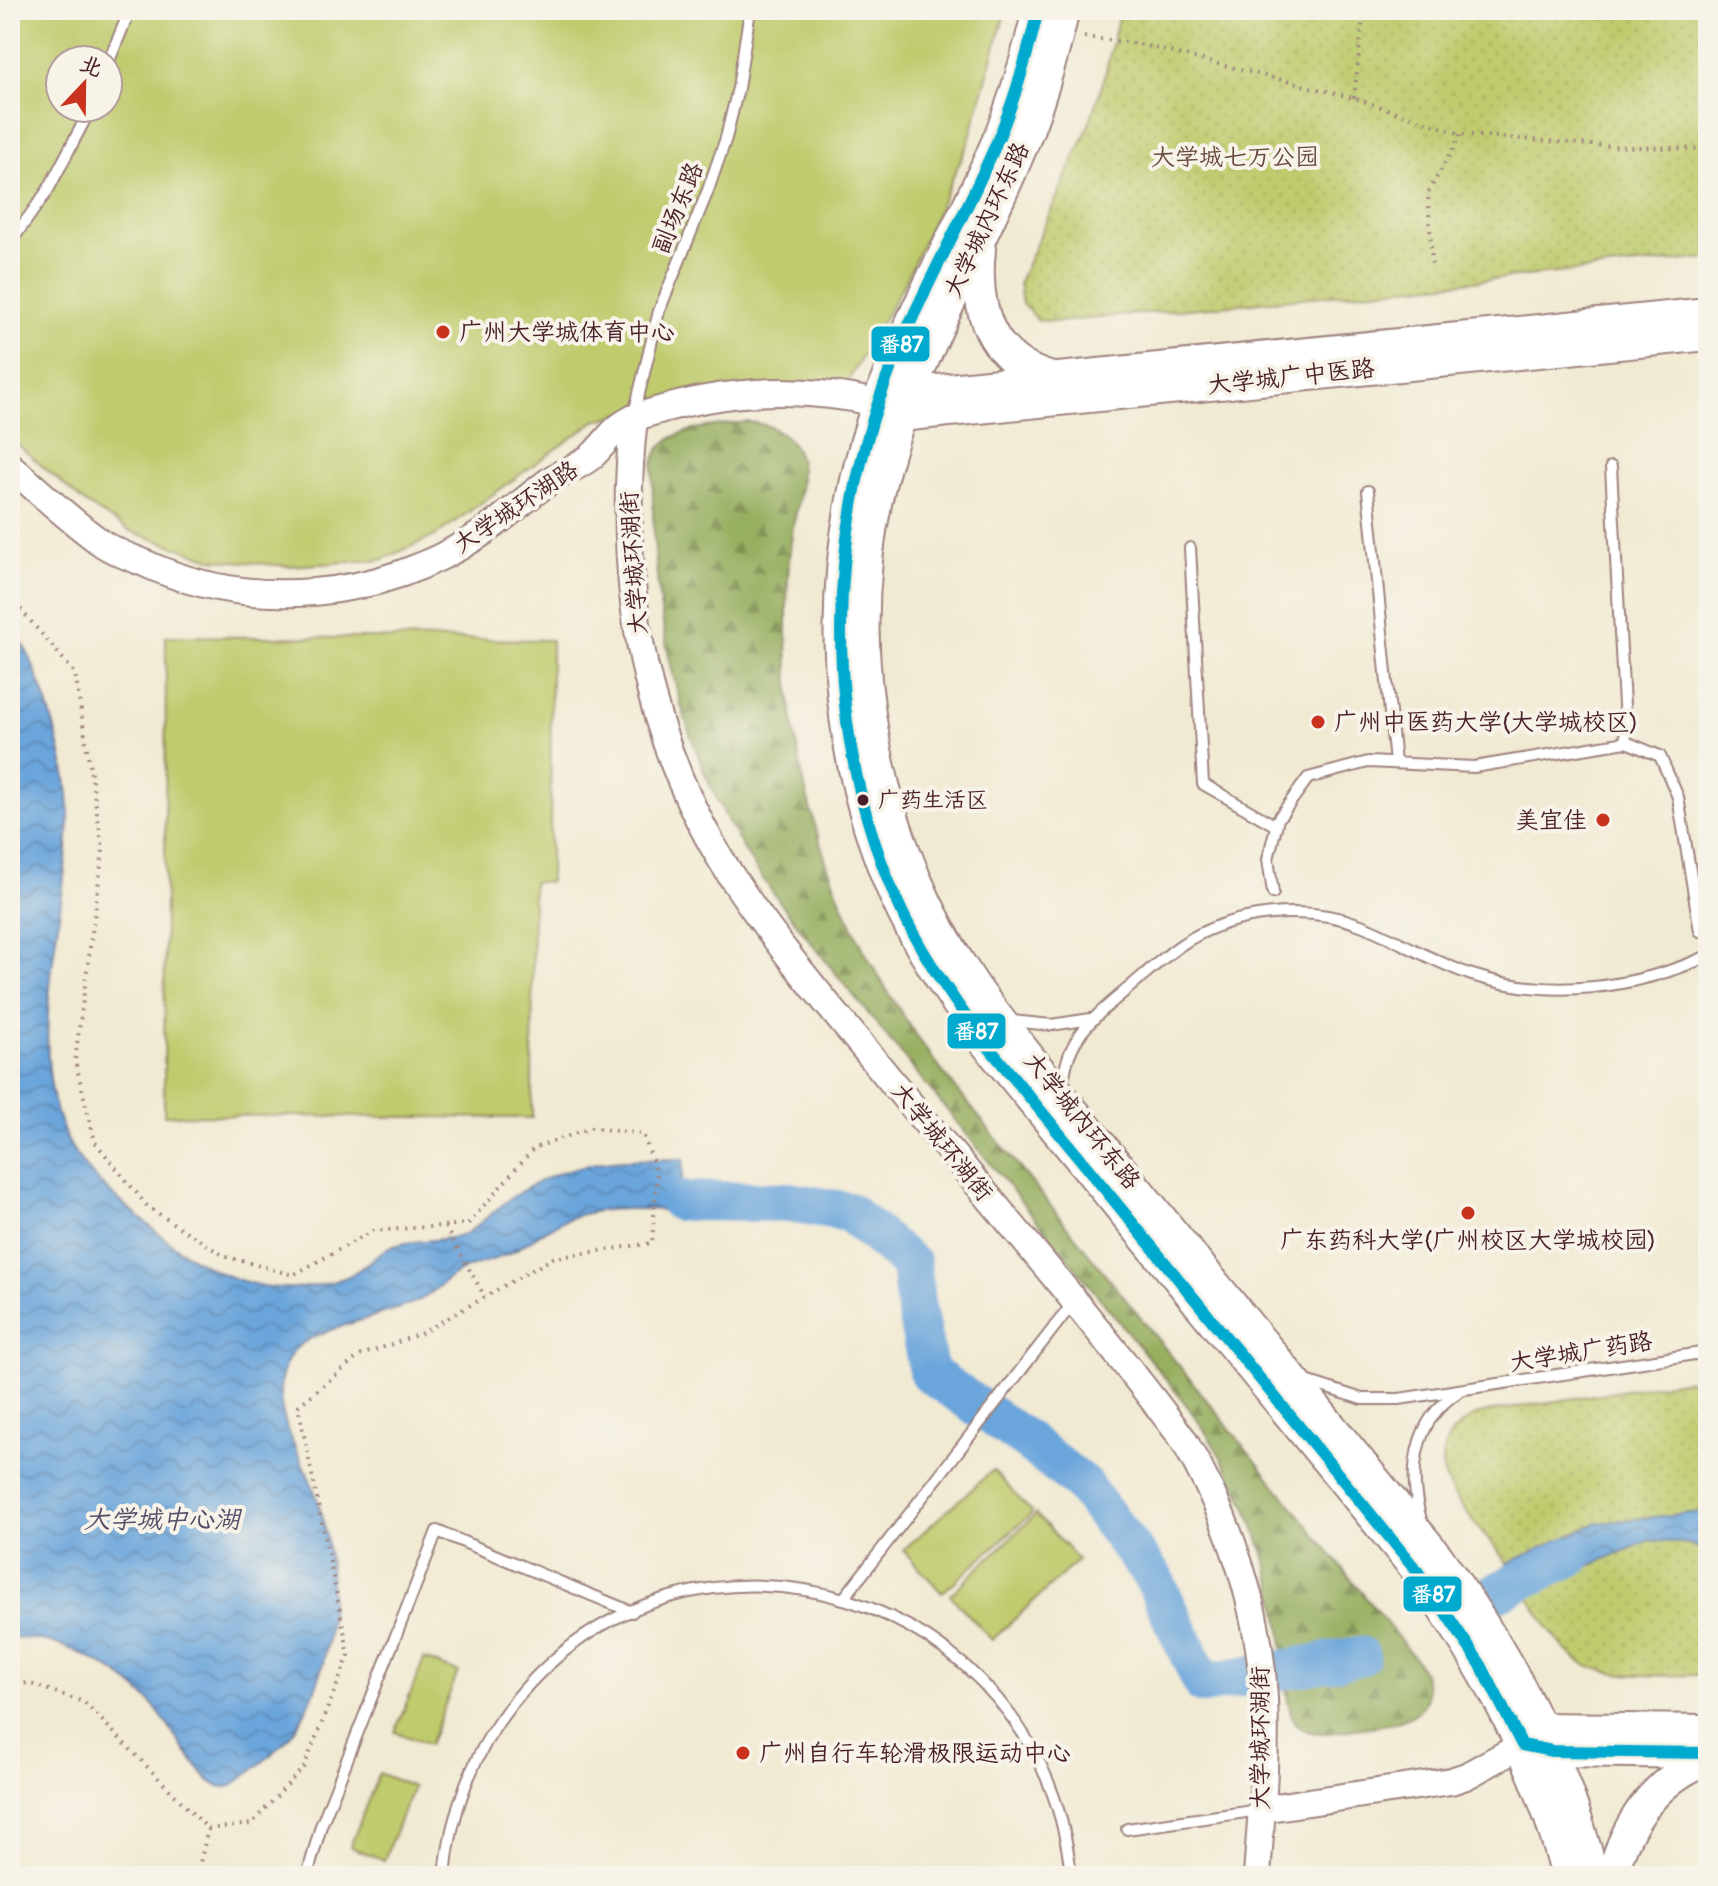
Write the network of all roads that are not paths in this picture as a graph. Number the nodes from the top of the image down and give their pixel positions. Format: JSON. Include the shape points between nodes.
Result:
{"nodes":[{"id":1,"x":130,"y":10,"type":"edge"},
{"id":2,"x":750,"y":10,"type":"edge"},
{"id":3,"x":1038,"y":10,"type":"edge"},
{"id":4,"x":1061,"y":22,"type":"edge"},
{"id":5,"x":116,"y":44,"type":"edge"},
{"id":6,"x":83,"y":124,"type":"edge"},
{"id":7,"x":984,"y":228,"type":"junction"},
{"id":8,"x":10,"y":243,"type":"edge"},
{"id":9,"x":1708,"y":313,"type":"edge"},
{"id":10,"x":1708,"y":335,"type":"edge"},
{"id":11,"x":1054,"y":378,"type":"junction"},
{"id":12,"x":895,"y":404,"type":"junction"},
{"id":13,"x":626,"y":422,"type":"junction"},
{"id":14,"x":10,"y":466,"type":"edge"},
{"id":15,"x":1611,"y":467,"type":"dead end"},
{"id":16,"x":1368,"y":491,"type":"dead end"},
{"id":17,"x":1190,"y":548,"type":"dead end"},
{"id":18,"x":1626,"y":742,"type":"junction"},
{"id":19,"x":1395,"y":763,"type":"junction"},
{"id":20,"x":1276,"y":826,"type":"junction"},
{"id":21,"x":1273,"y":893,"type":"dead end"},
{"id":22,"x":1700,"y":931,"type":"dead end"},
{"id":23,"x":1708,"y":956,"type":"edge"},
{"id":24,"x":996,"y":1015,"type":"junction"},
{"id":25,"x":1092,"y":1018,"type":"junction"},
{"id":26,"x":1064,"y":1100,"type":"junction"},
{"id":27,"x":1074,"y":1302,"type":"junction"},
{"id":28,"x":1708,"y":1352,"type":"edge"},
{"id":29,"x":1283,"y":1368,"type":"junction"},
{"id":30,"x":1459,"y":1391,"type":"junction"},
{"id":31,"x":1430,"y":1548,"type":"junction"},
{"id":32,"x":844,"y":1598,"type":"junction"},
{"id":33,"x":632,"y":1612,"type":"junction"},
{"id":34,"x":1708,"y":1730,"type":"edge"},
{"id":35,"x":1539,"y":1741,"type":"junction"},
{"id":36,"x":1708,"y":1753,"type":"edge"},
{"id":37,"x":1708,"y":1759,"type":"edge"},
{"id":38,"x":1262,"y":1809,"type":"junction"},
{"id":39,"x":1127,"y":1829,"type":"dead end"},
{"id":40,"x":307,"y":1876,"type":"edge"},
{"id":41,"x":445,"y":1876,"type":"edge"},
{"id":42,"x":1071,"y":1876,"type":"edge"},
{"id":43,"x":1257,"y":1876,"type":"edge"},
{"id":44,"x":1567,"y":1876,"type":"edge"},
{"id":45,"x":1593,"y":1876,"type":"edge"},
{"id":46,"x":1612,"y":1876,"type":"edge"}],
"edges":[{"from":1,"to":5,"type":"lane"},
{"from":2,"to":13,"type":"lane","name":"副场东路","via":[[726,138],[659,311]]},
{"from":3,"to":12,"type":"main road","name":"大学城内环东路","via":[[998,139],[894,360]]},
{"from":4,"to":7,"type":"main road","name":"大学城内环东路","via":[[1026,137]]},
{"from":6,"to":8,"type":"lane","via":[[48,190]]},
{"from":7,"to":11,"type":"main road","via":[[980,291],[989,329],[1017,362]]},
{"from":7,"to":12,"type":"main road","name":"大学城内环东路"},
{"from":9,"to":11,"type":"main road","name":"大学城广中医路"},
{"from":10,"to":12,"type":"main road","name":"大学城广中医路"},
{"from":11,"to":12,"type":"main road","name":"大学城广中医路"},
{"from":12,"to":13,"type":"street","name":"大学城广中医路","via":[[803,392],[739,393],[680,403]]},
{"from":12,"to":24,"type":"main road","name":"大学城内环东路","via":[[868,547],[865,662],[875,739],[885,788],[918,884]]},
{"from":12,"to":35,"type":"main road","name":"大学城内环东路","via":[[864,449],[843,544],[839,621],[849,744],[876,847],[895,895],[951,997],[982,1039],[1418,1572]]},
{"from":13,"to":14,"type":"street","name":"大学城环湖路","via":[[592,456],[447,554],[349,588],[300,594],[201,585],[155,569],[105,545]]},
{"from":13,"to":27,"type":"street","name":"大学城环湖街","via":[[634,610],[654,705],[695,811],[741,892],[787,952]]},
{"from":15,"to":18,"type":"lane"},
{"from":16,"to":19,"type":"lane"},
{"from":17,"to":20,"type":"lane","via":[[1203,784]]},
{"from":18,"to":19,"type":"lane","via":[[1474,767]]},
{"from":18,"to":22,"type":"lane","via":[[1660,756],[1678,797]]},
{"from":19,"to":20,"type":"lane","via":[[1368,762],[1308,778]]},
{"from":20,"to":21,"type":"lane","via":[[1268,859]]},
{"from":23,"to":25,"type":"lane","via":[[1616,985],[1541,987],[1473,975],[1358,924],[1280,913],[1228,923],[1183,944]]},
{"from":24,"to":25,"type":"lane","via":[[1032,1025]]},
{"from":24,"to":26,"type":"main road","name":"大学城内环东路"},
{"from":25,"to":26,"type":"lane","via":[[1068,1058]]},
{"from":26,"to":29,"type":"main road","name":"大学城内环东路"},
{"from":27,"to":32,"type":"lane"},
{"from":27,"to":38,"type":"street","name":"大学城环湖街","via":[[1175,1428],[1206,1479],[1236,1556],[1260,1654]]},
{"from":28,"to":30,"type":"lane","name":"大学城广药路"},
{"from":29,"to":30,"type":"lane","name":"大学城广药路","via":[[1315,1385],[1362,1399]]},
{"from":29,"to":31,"type":"main road","name":"大学城内环东路"},
{"from":30,"to":31,"type":"lane","via":[[1428,1422],[1415,1460],[1415,1496]]},
{"from":31,"to":35,"type":"main road","name":"大学城内环东路","via":[[1502,1652]]},
{"from":32,"to":33,"type":"lane","via":[[796,1588],[735,1587],[682,1595]]},
{"from":32,"to":42,"type":"lane","via":[[892,1616],[933,1640],[998,1698],[1026,1736],[1047,1778],[1064,1829]]},
{"from":33,"to":40,"type":"lane","via":[[437,1531],[321,1826]]},
{"from":33,"to":41,"type":"lane","via":[[552,1662],[498,1721],[464,1788]]},
{"from":34,"to":35,"type":"main road"},
{"from":35,"to":36,"type":"main road"},
{"from":35,"to":38,"type":"street","via":[[1451,1781]]},
{"from":35,"to":44,"type":"main road","name":"大学城内环东路","via":[[1549,1816]]},
{"from":35,"to":45,"type":"main road","name":"大学城内环东路","via":[[1573,1807]]},
{"from":37,"to":46,"type":"main road","via":[[1670,1779],[1644,1805],[1620,1847]]},
{"from":38,"to":39,"type":"lane"},
{"from":38,"to":43,"type":"street","name":"大学城环湖街"}]}
